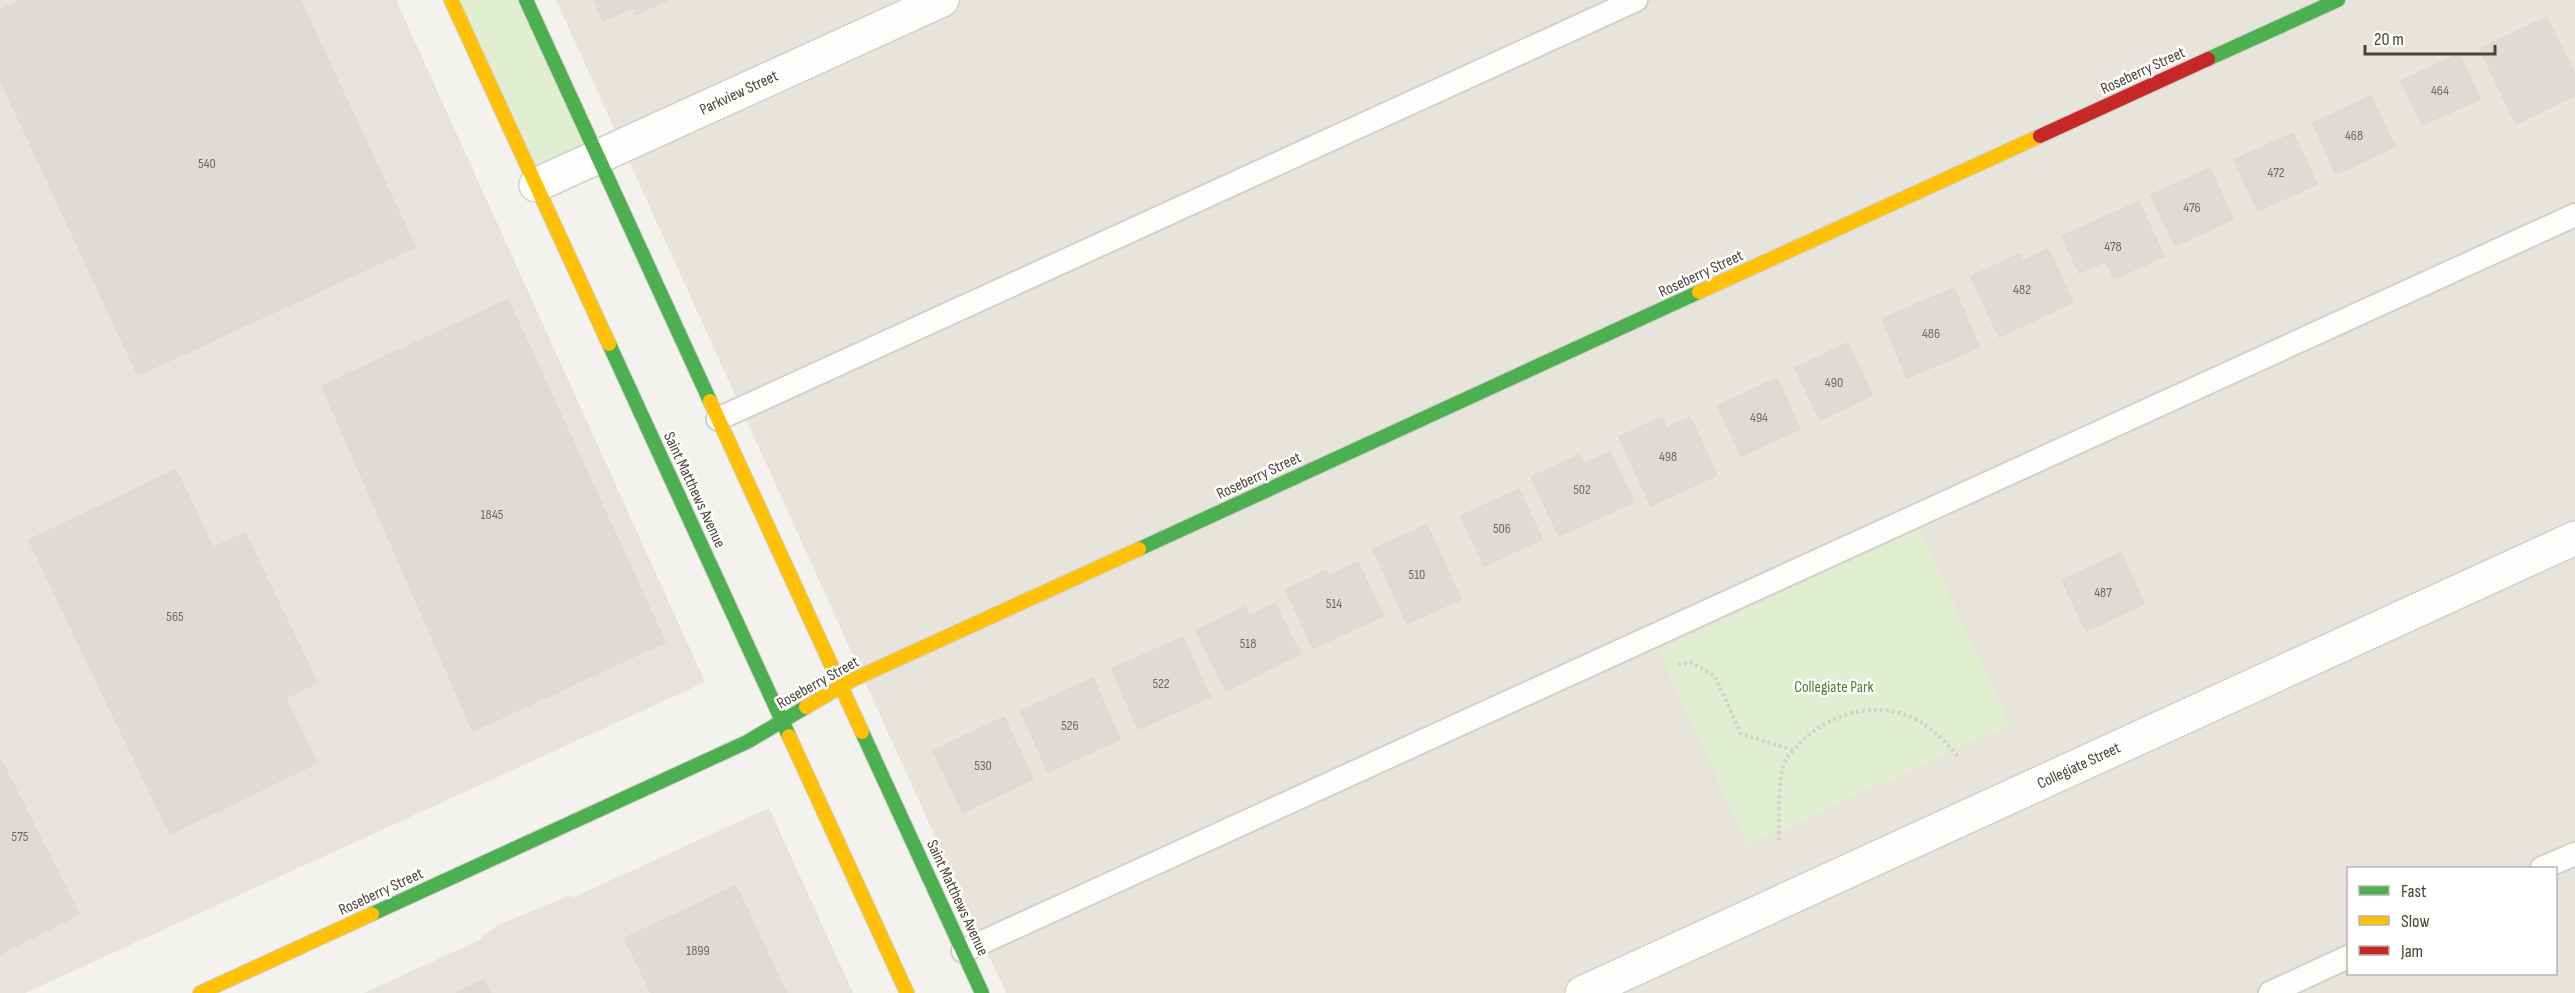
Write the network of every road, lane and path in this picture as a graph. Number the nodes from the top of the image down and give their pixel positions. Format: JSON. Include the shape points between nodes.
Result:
{"nodes":[{"id":1,"x":451,"y":0,"type":"edge"},
{"id":2,"x":526,"y":0,"type":"edge"},
{"id":3,"x":942,"y":0,"type":"edge"},
{"id":4,"x":1636,"y":0,"type":"edge"},
{"id":5,"x":2338,"y":0,"type":"edge"},
{"id":6,"x":598,"y":158,"type":"junction"},
{"id":7,"x":536,"y":185,"type":"junction"},
{"id":8,"x":2575,"y":214,"type":"edge"},
{"id":9,"x":718,"y":419,"type":"junction"},
{"id":10,"x":2575,"y":538,"type":"edge"},
{"id":11,"x":1644,"y":640,"type":"junction"},
{"id":12,"x":841,"y":686,"type":"junction"},
{"id":13,"x":782,"y":721,"type":"junction"},
{"id":14,"x":1794,"y":750,"type":"junction"},
{"id":15,"x":1960,"y":758,"type":"dead end"},
{"id":16,"x":1779,"y":840,"type":"dead end"},
{"id":17,"x":2575,"y":854,"type":"edge"},
{"id":18,"x":2544,"y":867,"type":"edge"},
{"id":19,"x":963,"y":951,"type":"junction"},
{"id":20,"x":2347,"y":958,"type":"edge"},
{"id":21,"x":200,"y":993,"type":"edge"},
{"id":22,"x":907,"y":993,"type":"edge"},
{"id":23,"x":982,"y":993,"type":"edge"},
{"id":24,"x":1582,"y":993,"type":"edge"},
{"id":25,"x":2270,"y":993,"type":"edge"}],
"edges":[{"from":1,"to":7,"type":"street","name":"Saint Matthews Avenue"},
{"from":2,"to":6,"type":"street","name":"Saint Matthews Avenue"},
{"from":3,"to":6,"type":"street","name":"Parkview Street"},
{"from":4,"to":9,"type":"lane"},
{"from":5,"to":12,"type":"street","name":"Roseberry Street"},
{"from":6,"to":7,"type":"street","name":"Parkview Street"},
{"from":6,"to":9,"type":"street","name":"Saint Matthews Avenue"},
{"from":7,"to":13,"type":"street","name":"Saint Matthews Avenue"},
{"from":8,"to":11,"type":"lane"},
{"from":9,"to":12,"type":"street","name":"Saint Matthews Avenue"},
{"from":10,"to":24,"type":"street","name":"Collegiate Street"},
{"from":11,"to":14,"type":"path","via":[[1674,665],[1690,662],[1715,676],[1741,734]]},
{"from":11,"to":19,"type":"lane"},
{"from":12,"to":13,"type":"street","name":"Roseberry Street"},
{"from":12,"to":19,"type":"street","name":"Saint Matthews Avenue"},
{"from":13,"to":21,"type":"street","name":"Roseberry Street","via":[[737,747]]},
{"from":13,"to":22,"type":"street","name":"Saint Matthews Avenue"},
{"from":14,"to":15,"type":"path","via":[[1823,724],[1842,714],[1875,710],[1911,717],[1934,732]]},
{"from":14,"to":16,"type":"path","via":[[1786,759],[1779,796]]},
{"from":17,"to":18,"type":"lane"},
{"from":19,"to":23,"type":"street","name":"Saint Matthews Avenue"},
{"from":20,"to":25,"type":"lane"}]}
